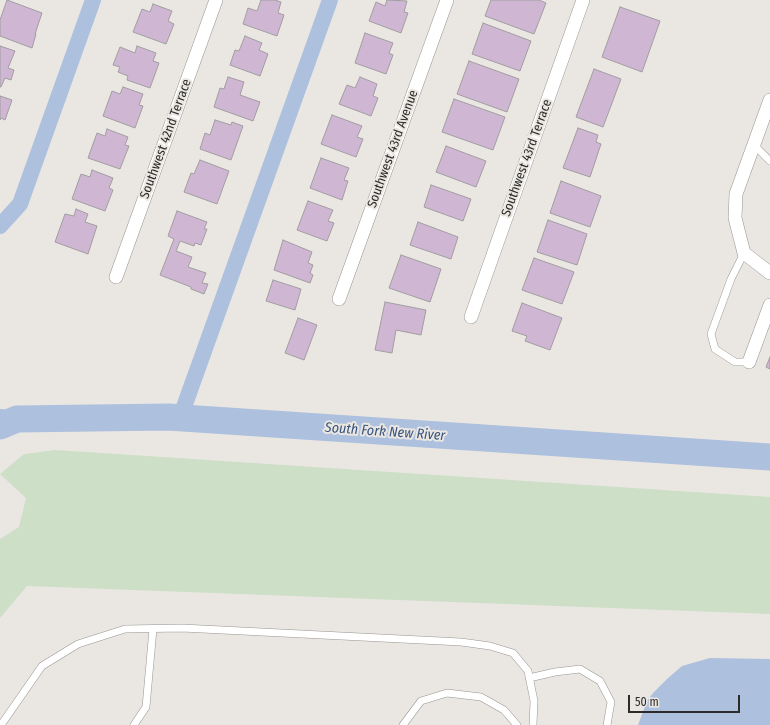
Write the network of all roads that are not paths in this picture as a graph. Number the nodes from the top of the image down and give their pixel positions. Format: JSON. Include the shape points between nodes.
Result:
{"nodes":[{"id":1,"x":216,"y":0,"type":"edge"},
{"id":2,"x":447,"y":0,"type":"edge"},
{"id":3,"x":583,"y":0,"type":"edge"},
{"id":4,"x":770,"y":100,"type":"edge"},
{"id":5,"x":754,"y":145,"type":"junction"},
{"id":6,"x":770,"y":161,"type":"edge"},
{"id":7,"x":744,"y":253,"type":"junction"},
{"id":8,"x":770,"y":273,"type":"edge"},
{"id":9,"x":116,"y":277,"type":"dead end"},
{"id":10,"x":339,"y":299,"type":"dead end"},
{"id":11,"x":770,"y":305,"type":"edge"},
{"id":12,"x":471,"y":317,"type":"dead end"},
{"id":13,"x":750,"y":362,"type":"joint"},
{"id":14,"x":153,"y":629,"type":"junction"},
{"id":15,"x":529,"y":678,"type":"junction"},
{"id":16,"x":1,"y":725,"type":"edge"},
{"id":17,"x":134,"y":725,"type":"edge"},
{"id":18,"x":403,"y":725,"type":"edge"},
{"id":19,"x":517,"y":725,"type":"edge"},
{"id":20,"x":533,"y":725,"type":"edge"},
{"id":21,"x":607,"y":725,"type":"edge"}],
"edges":[{"from":1,"to":9,"type":"street","name":"Southwest 42nd Terrace"},
{"from":2,"to":10,"type":"street","name":"Southwest 43rd Avenue"},
{"from":3,"to":12,"type":"street","name":"Southwest 43rd Terrace"},
{"from":4,"to":5,"type":"street"},
{"from":5,"to":6,"type":"lane"},
{"from":5,"to":7,"type":"street","via":[[736,194],[735,218]]},
{"from":7,"to":8,"type":"street"},
{"from":7,"to":13,"type":"lane","via":[[731,278],[711,334],[715,349],[735,362]]},
{"from":11,"to":13,"type":"street"},
{"from":14,"to":15,"type":"lane","via":[[182,628],[461,642],[490,646],[513,654],[528,671]]},
{"from":14,"to":16,"type":"lane","via":[[125,629],[78,644],[42,666]]},
{"from":14,"to":17,"type":"lane","via":[[146,707]]},
{"from":15,"to":20,"type":"lane","via":[[534,701]]},
{"from":15,"to":21,"type":"lane","via":[[580,669],[587,673],[600,681],[611,702]]},
{"from":18,"to":19,"type":"lane","via":[[421,701],[447,693],[481,697],[504,710]]}]}
